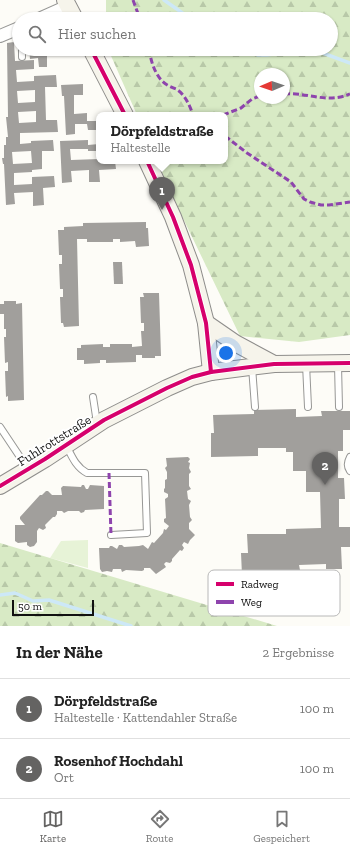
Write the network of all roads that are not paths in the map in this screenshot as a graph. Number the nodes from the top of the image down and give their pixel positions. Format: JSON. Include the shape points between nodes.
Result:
{"nodes":[{"id":1,"x":69,"y":8,"type":"edge"},
{"id":2,"x":58,"y":12,"type":"edge"},
{"id":3,"x":12,"y":32,"type":"edge"},
{"id":4,"x":0,"y":36,"type":"edge"},
{"id":5,"x":94,"y":56,"type":"edge"},
{"id":6,"x":122,"y":112,"type":"edge"},
{"id":7,"x":148,"y":164,"type":"edge"},
{"id":8,"x":206,"y":323,"type":"junction"},
{"id":9,"x":344,"y":363,"type":"edge"},
{"id":10,"x":274,"y":364,"type":"junction"},
{"id":11,"x":306,"y":364,"type":"junction"},
{"id":12,"x":252,"y":367,"type":"junction"},
{"id":13,"x":211,"y":372,"type":"junction"},
{"id":14,"x":93,"y":397,"type":"dead end"},
{"id":15,"x":255,"y":407,"type":"dead end"},
{"id":16,"x":308,"y":407,"type":"dead end"},
{"id":17,"x":339,"y":407,"type":"dead end"},
{"id":18,"x":98,"y":425,"type":"junction"},
{"id":19,"x":0,"y":427,"type":"edge"},
{"id":20,"x":66,"y":446,"type":"junction"},
{"id":21,"x":350,"y":457,"type":"edge"},
{"id":22,"x":28,"y":469,"type":"junction"},
{"id":23,"x":350,"y":471,"type":"edge"},
{"id":24,"x":0,"y":486,"type":"edge"},
{"id":25,"x":111,"y":535,"type":"dead end"}],
"edges":[{"from":1,"to":2,"type":"street"},
{"from":3,"to":4,"type":"street"},
{"from":5,"to":6,"type":"street"},
{"from":7,"to":8,"type":"street","via":[[173,217],[191,265]]},
{"from":8,"to":10,"type":"street","via":[[235,343]]},
{"from":8,"to":13,"type":"street"},
{"from":9,"to":11,"type":"street","name":"Fuhlrottstraße"},
{"from":9,"to":17,"type":"lane"},
{"from":10,"to":11,"type":"street","name":"Fuhlrottstraße"},
{"from":10,"to":12,"type":"street","name":"Fuhlrottstraße"},
{"from":11,"to":16,"type":"lane"},
{"from":12,"to":13,"type":"street","name":"Fuhlrottstraße"},
{"from":12,"to":15,"type":"lane"},
{"from":13,"to":18,"type":"street","name":"Fuhlrottstraße","via":[[135,403]]},
{"from":14,"to":18,"type":"lane"},
{"from":18,"to":20,"type":"street","name":"Fuhlrottstraße"},
{"from":19,"to":22,"type":"lane"},
{"from":20,"to":22,"type":"street","name":"Fuhlrottstraße"},
{"from":20,"to":25,"type":"lane","via":[[74,461],[87,473],[145,473],[147,533]]},
{"from":21,"to":23,"type":"lane","via":[[347,466]]},
{"from":22,"to":24,"type":"street","name":"Fuhlrottstraße"}]}
